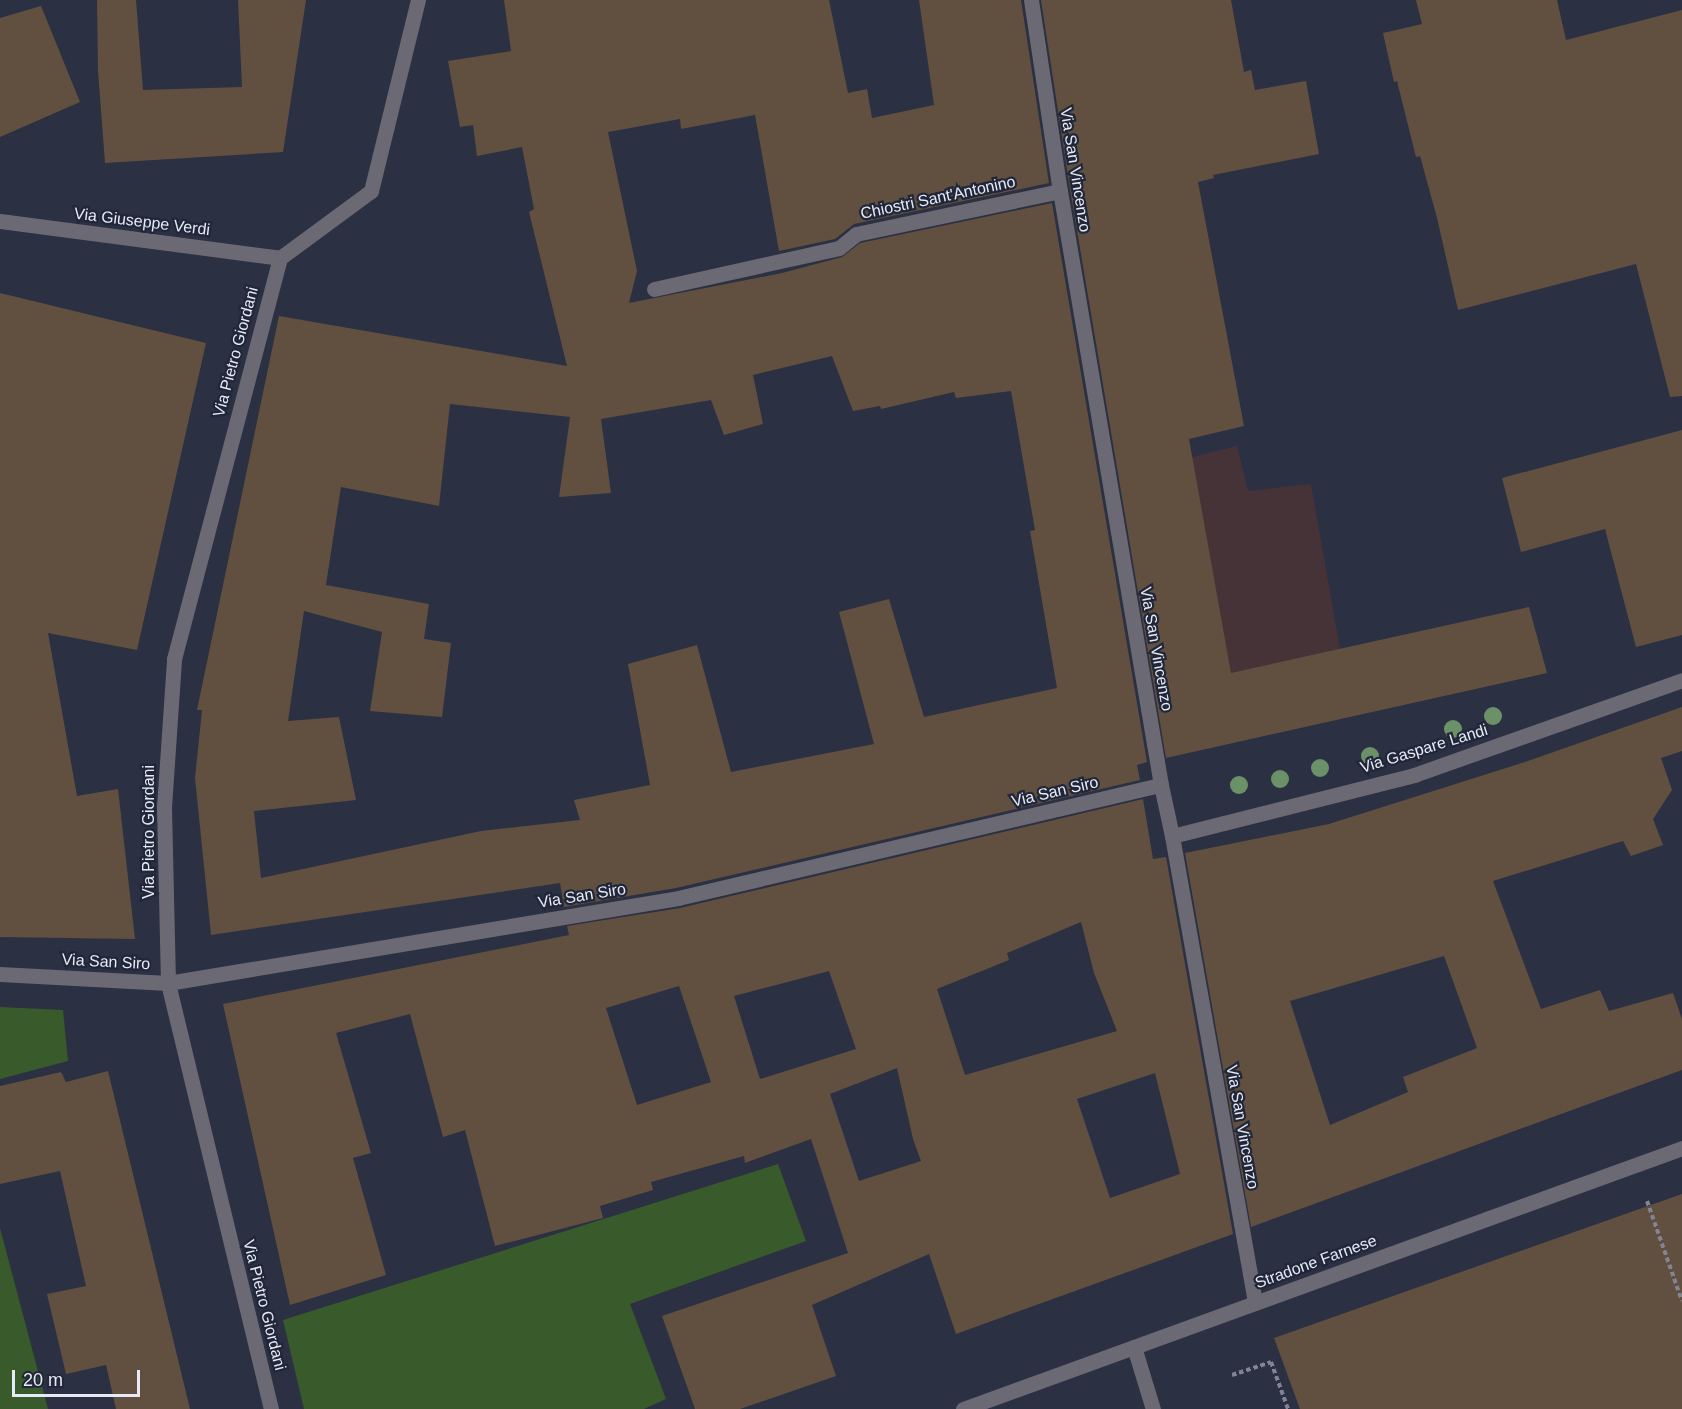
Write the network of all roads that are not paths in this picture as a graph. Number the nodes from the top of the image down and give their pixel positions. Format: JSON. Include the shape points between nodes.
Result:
{"nodes":[{"id":1,"x":418,"y":0,"type":"edge"},
{"id":2,"x":1031,"y":0,"type":"edge"},
{"id":3,"x":1060,"y":191,"type":"junction"},
{"id":4,"x":0,"y":221,"type":"edge"},
{"id":5,"x":280,"y":258,"type":"junction"},
{"id":6,"x":654,"y":289,"type":"dead end"},
{"id":7,"x":1682,"y":680,"type":"edge"},
{"id":8,"x":1161,"y":785,"type":"junction"},
{"id":9,"x":1172,"y":836,"type":"junction"},
{"id":10,"x":0,"y":974,"type":"edge"},
{"id":11,"x":168,"y":983,"type":"junction"},
{"id":12,"x":1682,"y":1148,"type":"edge"},
{"id":13,"x":1255,"y":1303,"type":"junction"},
{"id":14,"x":1134,"y":1347,"type":"junction"},
{"id":15,"x":271,"y":1409,"type":"edge"},
{"id":16,"x":963,"y":1409,"type":"edge"},
{"id":17,"x":1153,"y":1409,"type":"edge"}],
"edges":[{"from":1,"to":5,"type":"street","via":[[371,191]]},
{"from":2,"to":3,"type":"street","name":"Via San Vincenzo"},
{"from":3,"to":6,"type":"street","name":"Chiostri Sant'Antonino","via":[[856,234],[839,248]]},
{"from":3,"to":8,"type":"street","name":"Via San Vincenzo"},
{"from":4,"to":5,"type":"street","name":"Via Giuseppe Verdi"},
{"from":5,"to":11,"type":"street","name":"Via Pietro Giordani","via":[[174,659],[164,807]]},
{"from":7,"to":9,"type":"street","name":"Via Gaspare Landi","via":[[1414,775]]},
{"from":8,"to":9,"type":"street","name":"Via San Vincenzo"},
{"from":8,"to":11,"type":"street","name":"Via San Siro","via":[[678,898]]},
{"from":9,"to":13,"type":"street","name":"Via San Vincenzo"},
{"from":10,"to":11,"type":"street","name":"Via San Siro"},
{"from":11,"to":15,"type":"street","name":"Via Pietro Giordani"},
{"from":12,"to":13,"type":"street","name":"Stradone Farnese"},
{"from":13,"to":14,"type":"street","name":"Stradone Farnese"},
{"from":14,"to":16,"type":"street","name":"Stradone Farnese"},
{"from":14,"to":17,"type":"street"}]}
